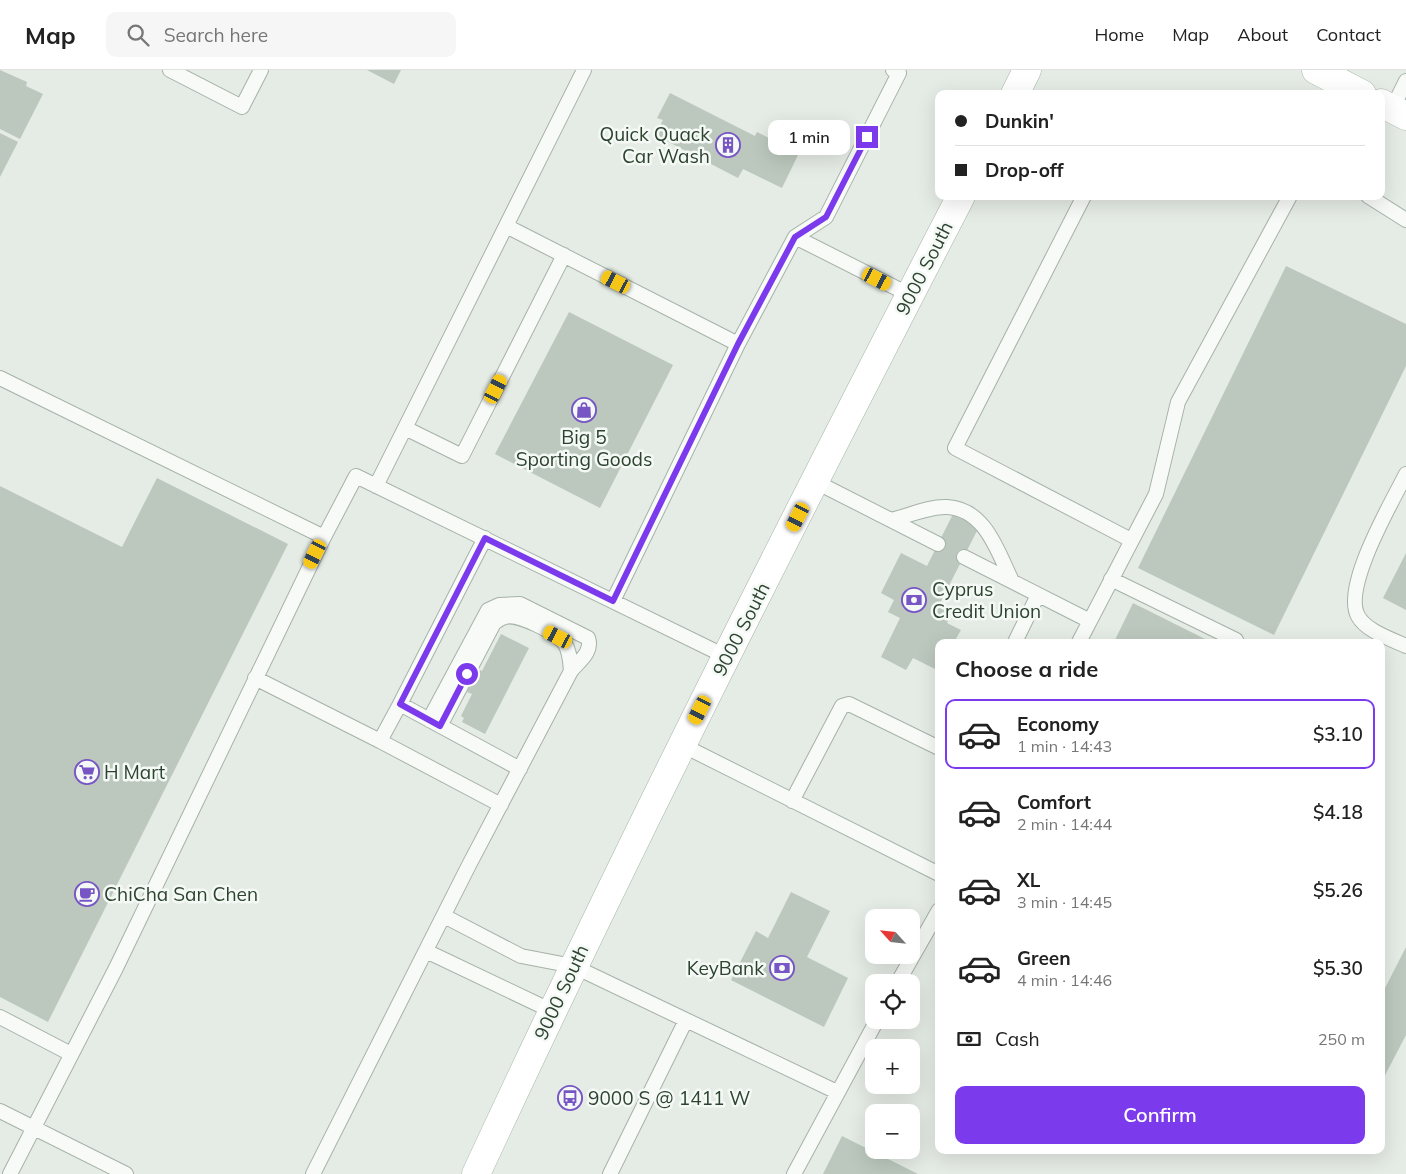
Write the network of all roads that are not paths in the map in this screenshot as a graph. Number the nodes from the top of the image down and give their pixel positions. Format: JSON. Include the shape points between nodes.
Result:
{"nodes":[{"id":1,"x":170,"y":70,"type":"edge"},
{"id":2,"x":261,"y":70,"type":"edge"},
{"id":3,"x":584,"y":70,"type":"edge"},
{"id":4,"x":893,"y":70,"type":"edge"},
{"id":5,"x":1027,"y":70,"type":"edge"},
{"id":6,"x":1316,"y":70,"type":"edge"},
{"id":7,"x":1406,"y":81,"type":"edge"},
{"id":8,"x":1017,"y":90,"type":"edge"},
{"id":9,"x":1350,"y":90,"type":"edge"},
{"id":10,"x":1393,"y":110,"type":"edge"},
{"id":11,"x":959,"y":200,"type":"edge"},
{"id":12,"x":1082,"y":200,"type":"edge"},
{"id":13,"x":1288,"y":200,"type":"edge"},
{"id":14,"x":1374,"y":200,"type":"edge"},
{"id":15,"x":1406,"y":220,"type":"edge"},
{"id":16,"x":506,"y":226,"type":"junction"},
{"id":17,"x":795,"y":237,"type":"junction"},
{"id":18,"x":564,"y":255,"type":"junction"},
{"id":19,"x":910,"y":296,"type":"junction"},
{"id":20,"x":738,"y":344,"type":"junction"},
{"id":21,"x":0,"y":378,"type":"edge"},
{"id":22,"x":405,"y":428,"type":"junction"},
{"id":23,"x":1406,"y":474,"type":"edge"},
{"id":24,"x":816,"y":482,"type":"junction"},
{"id":25,"x":376,"y":486,"type":"junction"},
{"id":26,"x":891,"y":520,"type":"junction"},
{"id":27,"x":324,"y":537,"type":"junction"},
{"id":28,"x":485,"y":538,"type":"junction"},
{"id":29,"x":1131,"y":540,"type":"junction"},
{"id":30,"x":938,"y":544,"type":"dead end"},
{"id":31,"x":964,"y":557,"type":"dead end"},
{"id":32,"x":1111,"y":579,"type":"junction"},
{"id":33,"x":1012,"y":581,"type":"junction"},
{"id":34,"x":1038,"y":595,"type":"junction"},
{"id":35,"x":613,"y":601,"type":"junction"},
{"id":36,"x":1090,"y":621,"type":"junction"},
{"id":37,"x":1016,"y":639,"type":"edge"},
{"id":38,"x":1080,"y":639,"type":"edge"},
{"id":39,"x":1234,"y":639,"type":"edge"},
{"id":40,"x":1406,"y":646,"type":"edge"},
{"id":41,"x":727,"y":657,"type":"junction"},
{"id":42,"x":570,"y":671,"type":"junction"},
{"id":43,"x":255,"y":678,"type":"junction"},
{"id":44,"x":400,"y":704,"type":"junction"},
{"id":45,"x":434,"y":723,"type":"junction"},
{"id":46,"x":380,"y":742,"type":"junction"},
{"id":47,"x":682,"y":745,"type":"junction"},
{"id":48,"x":935,"y":746,"type":"edge"},
{"id":49,"x":520,"y":769,"type":"junction"},
{"id":50,"x":792,"y":801,"type":"junction"},
{"id":51,"x":501,"y":805,"type":"junction"},
{"id":52,"x":935,"y":872,"type":"edge"},
{"id":53,"x":444,"y":916,"type":"junction"},
{"id":54,"x":935,"y":917,"type":"edge"},
{"id":55,"x":426,"y":950,"type":"junction"},
{"id":56,"x":573,"y":966,"type":"junction"},
{"id":57,"x":903,"y":974,"type":"edge"},
{"id":58,"x":552,"y":1012,"type":"junction"},
{"id":59,"x":0,"y":1017,"type":"edge"},
{"id":60,"x":686,"y":1020,"type":"junction"},
{"id":61,"x":872,"y":1029,"type":"edge"},
{"id":62,"x":71,"y":1054,"type":"junction"},
{"id":63,"x":837,"y":1092,"type":"junction"},
{"id":64,"x":0,"y":1110,"type":"edge"},
{"id":65,"x":34,"y":1128,"type":"junction"},
{"id":66,"x":478,"y":1173,"type":"edge"},
{"id":67,"x":10,"y":1174,"type":"edge"},
{"id":68,"x":126,"y":1174,"type":"edge"},
{"id":69,"x":313,"y":1174,"type":"edge"},
{"id":70,"x":610,"y":1174,"type":"edge"},
{"id":71,"x":794,"y":1174,"type":"edge"}],
"edges":[{"from":1,"to":2,"type":"lane","via":[[242,107]]},
{"from":3,"to":16,"type":"lane"},
{"from":4,"to":17,"type":"lane","via":[[899,73],[826,217]]},
{"from":5,"to":8,"type":"main road"},
{"from":6,"to":9,"type":"main road"},
{"from":7,"to":10,"type":"lane"},
{"from":11,"to":19,"type":"main road","name":"9000 South"},
{"from":12,"to":29,"type":"lane","via":[[955,448]]},
{"from":13,"to":29,"type":"lane","via":[[1178,402],[1156,494]]},
{"from":14,"to":15,"type":"lane"},
{"from":16,"to":18,"type":"lane"},
{"from":16,"to":22,"type":"lane"},
{"from":17,"to":19,"type":"lane"},
{"from":17,"to":20,"type":"lane"},
{"from":18,"to":20,"type":"lane"},
{"from":18,"to":22,"type":"lane","via":[[462,456]]},
{"from":19,"to":24,"type":"main road","name":"9000 South"},
{"from":20,"to":35,"type":"lane"},
{"from":21,"to":27,"type":"lane"},
{"from":22,"to":25,"type":"lane"},
{"from":23,"to":40,"type":"lane","via":[[1366,555],[1354,596],[1358,616],[1369,628]]},
{"from":24,"to":26,"type":"lane"},
{"from":24,"to":41,"type":"main road","name":"9000 South"},
{"from":25,"to":27,"type":"lane","via":[[356,476]]},
{"from":25,"to":28,"type":"lane"},
{"from":26,"to":30,"type":"lane"},
{"from":26,"to":33,"type":"lane","via":[[947,507],[978,519],[987,530]]},
{"from":27,"to":43,"type":"lane"},
{"from":28,"to":35,"type":"lane"},
{"from":28,"to":44,"type":"lane"},
{"from":29,"to":32,"type":"lane"},
{"from":31,"to":33,"type":"lane"},
{"from":32,"to":36,"type":"lane"},
{"from":32,"to":39,"type":"lane"},
{"from":33,"to":34,"type":"lane"},
{"from":34,"to":36,"type":"lane"},
{"from":34,"to":37,"type":"lane"},
{"from":35,"to":41,"type":"lane"},
{"from":36,"to":38,"type":"lane"},
{"from":41,"to":47,"type":"main road","name":"9000 South"},
{"from":42,"to":45,"type":"lane","via":[[570,657],[558,637],[521,618],[505,617],[494,623]]},
{"from":42,"to":45,"type":"lane","via":[[589,650],[588,638],[520,604],[499,604],[488,610]]},
{"from":42,"to":49,"type":"lane"},
{"from":43,"to":46,"type":"lane"},
{"from":43,"to":62,"type":"lane"},
{"from":44,"to":45,"type":"lane"},
{"from":44,"to":46,"type":"lane"},
{"from":45,"to":49,"type":"lane"},
{"from":46,"to":51,"type":"lane"},
{"from":47,"to":50,"type":"lane"},
{"from":47,"to":56,"type":"main road","name":"9000 South"},
{"from":48,"to":50,"type":"lane","via":[[849,704],[842,706]]},
{"from":49,"to":51,"type":"lane"},
{"from":50,"to":52,"type":"lane"},
{"from":51,"to":53,"type":"lane"},
{"from":53,"to":55,"type":"lane"},
{"from":53,"to":56,"type":"lane","via":[[521,956]]},
{"from":54,"to":57,"type":"lane"},
{"from":55,"to":58,"type":"lane"},
{"from":55,"to":69,"type":"lane"},
{"from":56,"to":58,"type":"main road","name":"9000 South"},
{"from":56,"to":60,"type":"lane"},
{"from":58,"to":66,"type":"main road","name":"9000 South"},
{"from":59,"to":62,"type":"lane"},
{"from":60,"to":63,"type":"lane"},
{"from":60,"to":70,"type":"lane"},
{"from":61,"to":63,"type":"lane"},
{"from":62,"to":65,"type":"lane"},
{"from":63,"to":71,"type":"lane"},
{"from":64,"to":65,"type":"lane"},
{"from":65,"to":67,"type":"lane"},
{"from":65,"to":68,"type":"lane"}]}
